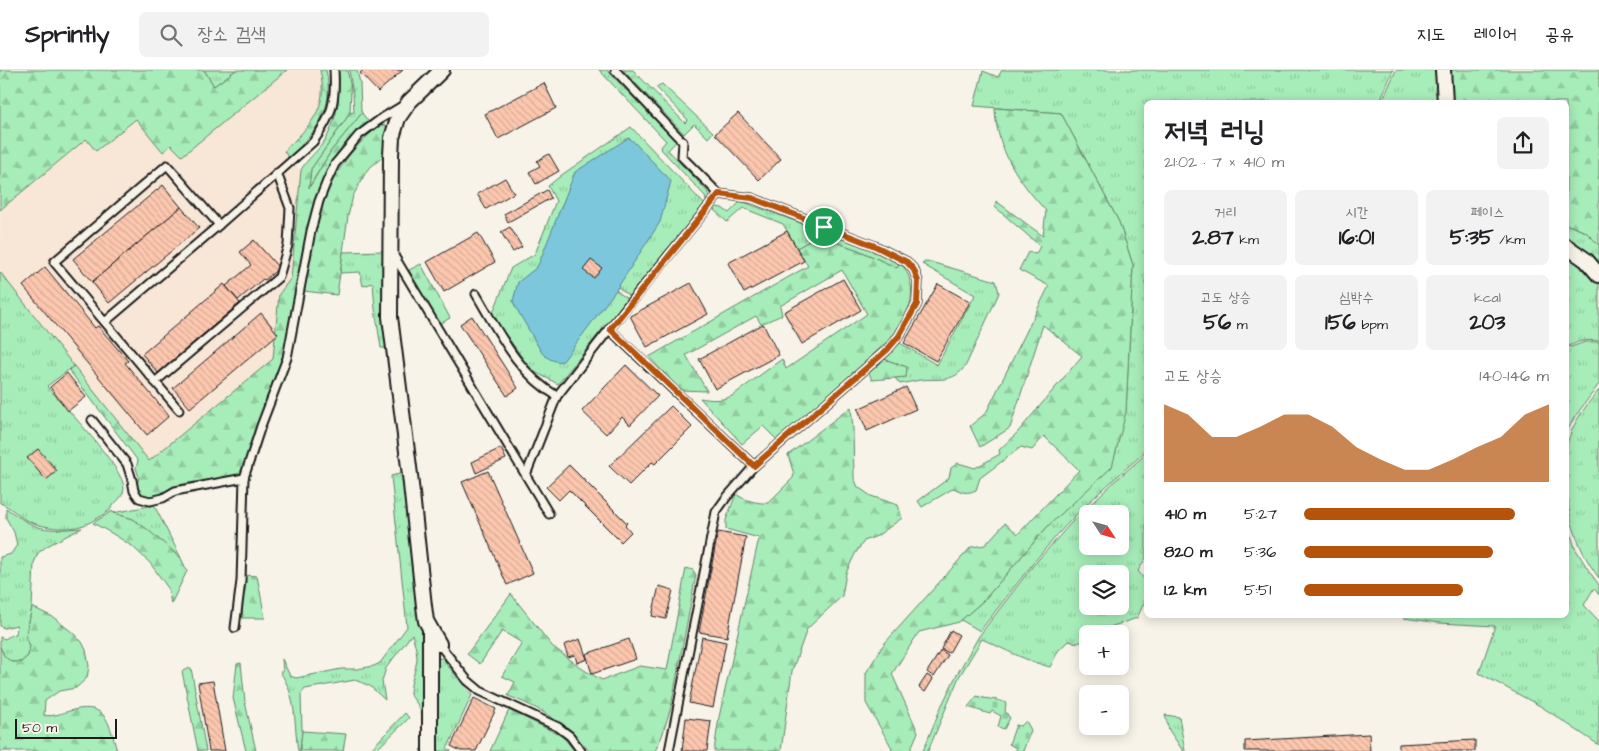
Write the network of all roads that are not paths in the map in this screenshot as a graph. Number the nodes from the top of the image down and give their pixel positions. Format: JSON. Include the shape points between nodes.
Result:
{"nodes":[{"id":1,"x":334,"y":70,"type":"edge"},
{"id":2,"x":442,"y":70,"type":"edge"},
{"id":3,"x":615,"y":70,"type":"edge"},
{"id":4,"x":1443,"y":70,"type":"edge"},
{"id":5,"x":1445,"y":100,"type":"edge"},
{"id":6,"x":409,"y":102,"type":"junction"},
{"id":7,"x":278,"y":173,"type":"junction"},
{"id":8,"x":719,"y":194,"type":"junction"},
{"id":9,"x":218,"y":225,"type":"junction"},
{"id":10,"x":1569,"y":248,"type":"edge"},
{"id":11,"x":391,"y":250,"type":"junction"},
{"id":12,"x":1599,"y":275,"type":"edge"},
{"id":13,"x":476,"y":294,"type":"dead end"},
{"id":14,"x":104,"y":322,"type":"junction"},
{"id":15,"x":610,"y":329,"type":"junction"},
{"id":16,"x":155,"y":382,"type":"junction"},
{"id":17,"x":557,"y":396,"type":"junction"},
{"id":18,"x":179,"y":410,"type":"dead end"},
{"id":19,"x":92,"y":420,"type":"dead end"},
{"id":20,"x":754,"y":466,"type":"junction"},
{"id":21,"x":526,"y":475,"type":"junction"},
{"id":22,"x":244,"y":478,"type":"junction"},
{"id":23,"x":549,"y":514,"type":"dead end"},
{"id":24,"x":235,"y":628,"type":"dead end"},
{"id":25,"x":430,"y":628,"type":"junction"},
{"id":26,"x":439,"y":644,"type":"joint"},
{"id":27,"x":430,"y":751,"type":"edge"},
{"id":28,"x":581,"y":751,"type":"edge"},
{"id":29,"x":669,"y":751,"type":"edge"}],
"edges":[{"from":1,"to":7,"type":"lane","via":[[332,108],[324,126],[313,142]]},
{"from":2,"to":6,"type":"street"},
{"from":3,"to":8,"type":"lane","via":[[683,142],[682,157]]},
{"from":4,"to":5,"type":"street"},
{"from":6,"to":11,"type":"street","via":[[398,118],[392,138]]},
{"from":6,"to":22,"type":"lane","via":[[359,135],[327,181],[311,231],[288,358],[260,426]]},
{"from":7,"to":9,"type":"lane"},
{"from":7,"to":16,"type":"lane","via":[[290,208],[288,245],[279,277]]},
{"from":8,"to":15,"type":"lane"},
{"from":8,"to":20,"type":"lane","via":[[752,198],[875,246],[907,262],[918,281],[917,304],[887,350]]},
{"from":9,"to":14,"type":"lane"},
{"from":9,"to":14,"type":"lane","via":[[168,165],[54,262]]},
{"from":10,"to":12,"type":"street"},
{"from":11,"to":21,"type":"lane"},
{"from":11,"to":25,"type":"street","via":[[391,332],[424,606]]},
{"from":13,"to":17,"type":"lane","via":[[515,358],[542,388]]},
{"from":14,"to":16,"type":"lane"},
{"from":15,"to":17,"type":"lane"},
{"from":15,"to":20,"type":"lane"},
{"from":16,"to":18,"type":"lane"},
{"from":17,"to":21,"type":"lane"},
{"from":19,"to":22,"type":"lane","via":[[127,464],[139,498],[150,501],[175,492]]},
{"from":20,"to":29,"type":"lane","via":[[716,512]]},
{"from":21,"to":23,"type":"lane"},
{"from":22,"to":24,"type":"lane","via":[[242,574]]},
{"from":25,"to":26,"type":"street"},
{"from":25,"to":27,"type":"street"},
{"from":26,"to":28,"type":"lane","via":[[467,680],[480,691],[558,727]]}]}
